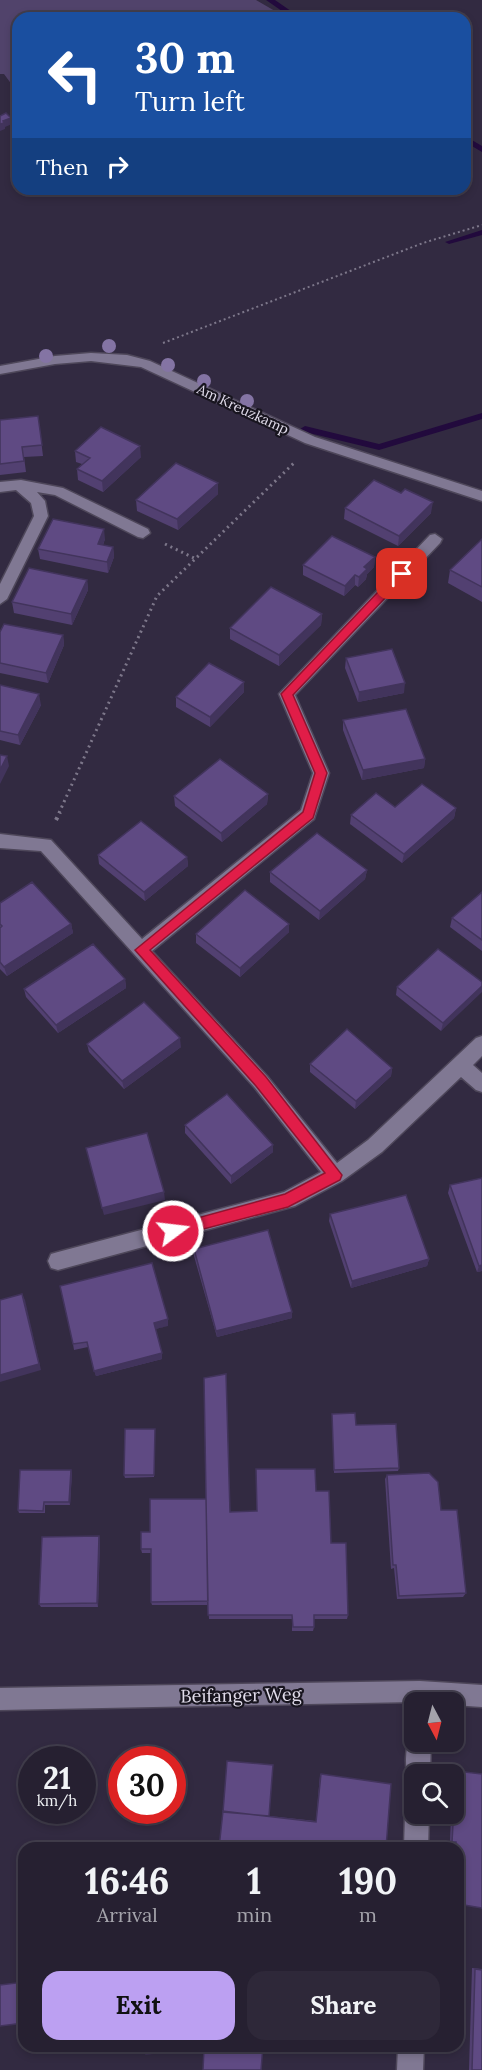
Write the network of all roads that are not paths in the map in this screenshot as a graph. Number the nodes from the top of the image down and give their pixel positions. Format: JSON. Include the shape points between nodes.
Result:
{"nodes":[{"id":1,"x":0,"y":370,"type":"edge"},
{"id":2,"x":19,"y":485,"type":"junction"},
{"id":3,"x":0,"y":487,"type":"edge"},
{"id":4,"x":482,"y":496,"type":"edge"},
{"id":5,"x":144,"y":533,"type":"road end"},
{"id":6,"x":435,"y":539,"type":"dead end"},
{"id":7,"x":0,"y":599,"type":"edge"},
{"id":8,"x":0,"y":841,"type":"edge"},
{"id":9,"x":141,"y":950,"type":"junction"},
{"id":10,"x":482,"y":1044,"type":"edge"},
{"id":11,"x":461,"y":1066,"type":"junction"},
{"id":12,"x":482,"y":1084,"type":"edge"},
{"id":13,"x":335,"y":1175,"type":"junction"},
{"id":14,"x":58,"y":1261,"type":"dead end"},
{"id":15,"x":464,"y":1696,"type":"edge"},
{"id":16,"x":482,"y":1696,"type":"edge"},
{"id":17,"x":404,"y":1697,"type":"edge"},
{"id":18,"x":0,"y":1699,"type":"edge"},
{"id":19,"x":417,"y":1824,"type":"edge"},
{"id":20,"x":416,"y":1842,"type":"edge"},
{"id":21,"x":411,"y":2052,"type":"edge"},
{"id":22,"x":411,"y":2070,"type":"edge"}],
"edges":[{"from":1,"to":4,"type":"street","name":"Am Kreuzkamp","via":[[58,360],[110,356],[130,359],[316,442]]},
{"from":2,"to":3,"type":"street"},
{"from":2,"to":5,"type":"street","via":[[58,491]]},
{"from":2,"to":7,"type":"street","via":[[38,501],[41,516]]},
{"from":6,"to":9,"type":"street","via":[[286,694],[321,773],[308,814]]},
{"from":8,"to":9,"type":"street","via":[[45,845]]},
{"from":9,"to":13,"type":"street","via":[[261,1082]]},
{"from":10,"to":11,"type":"street"},
{"from":11,"to":12,"type":"street"},
{"from":11,"to":13,"type":"street","via":[[375,1146]]},
{"from":13,"to":14,"type":"street","via":[[288,1200]]},
{"from":15,"to":16,"type":"street","name":"Beifanger Weg"},
{"from":17,"to":18,"type":"street","name":"Beifanger Weg"},
{"from":19,"to":20,"type":"street"},
{"from":21,"to":22,"type":"street"}]}
